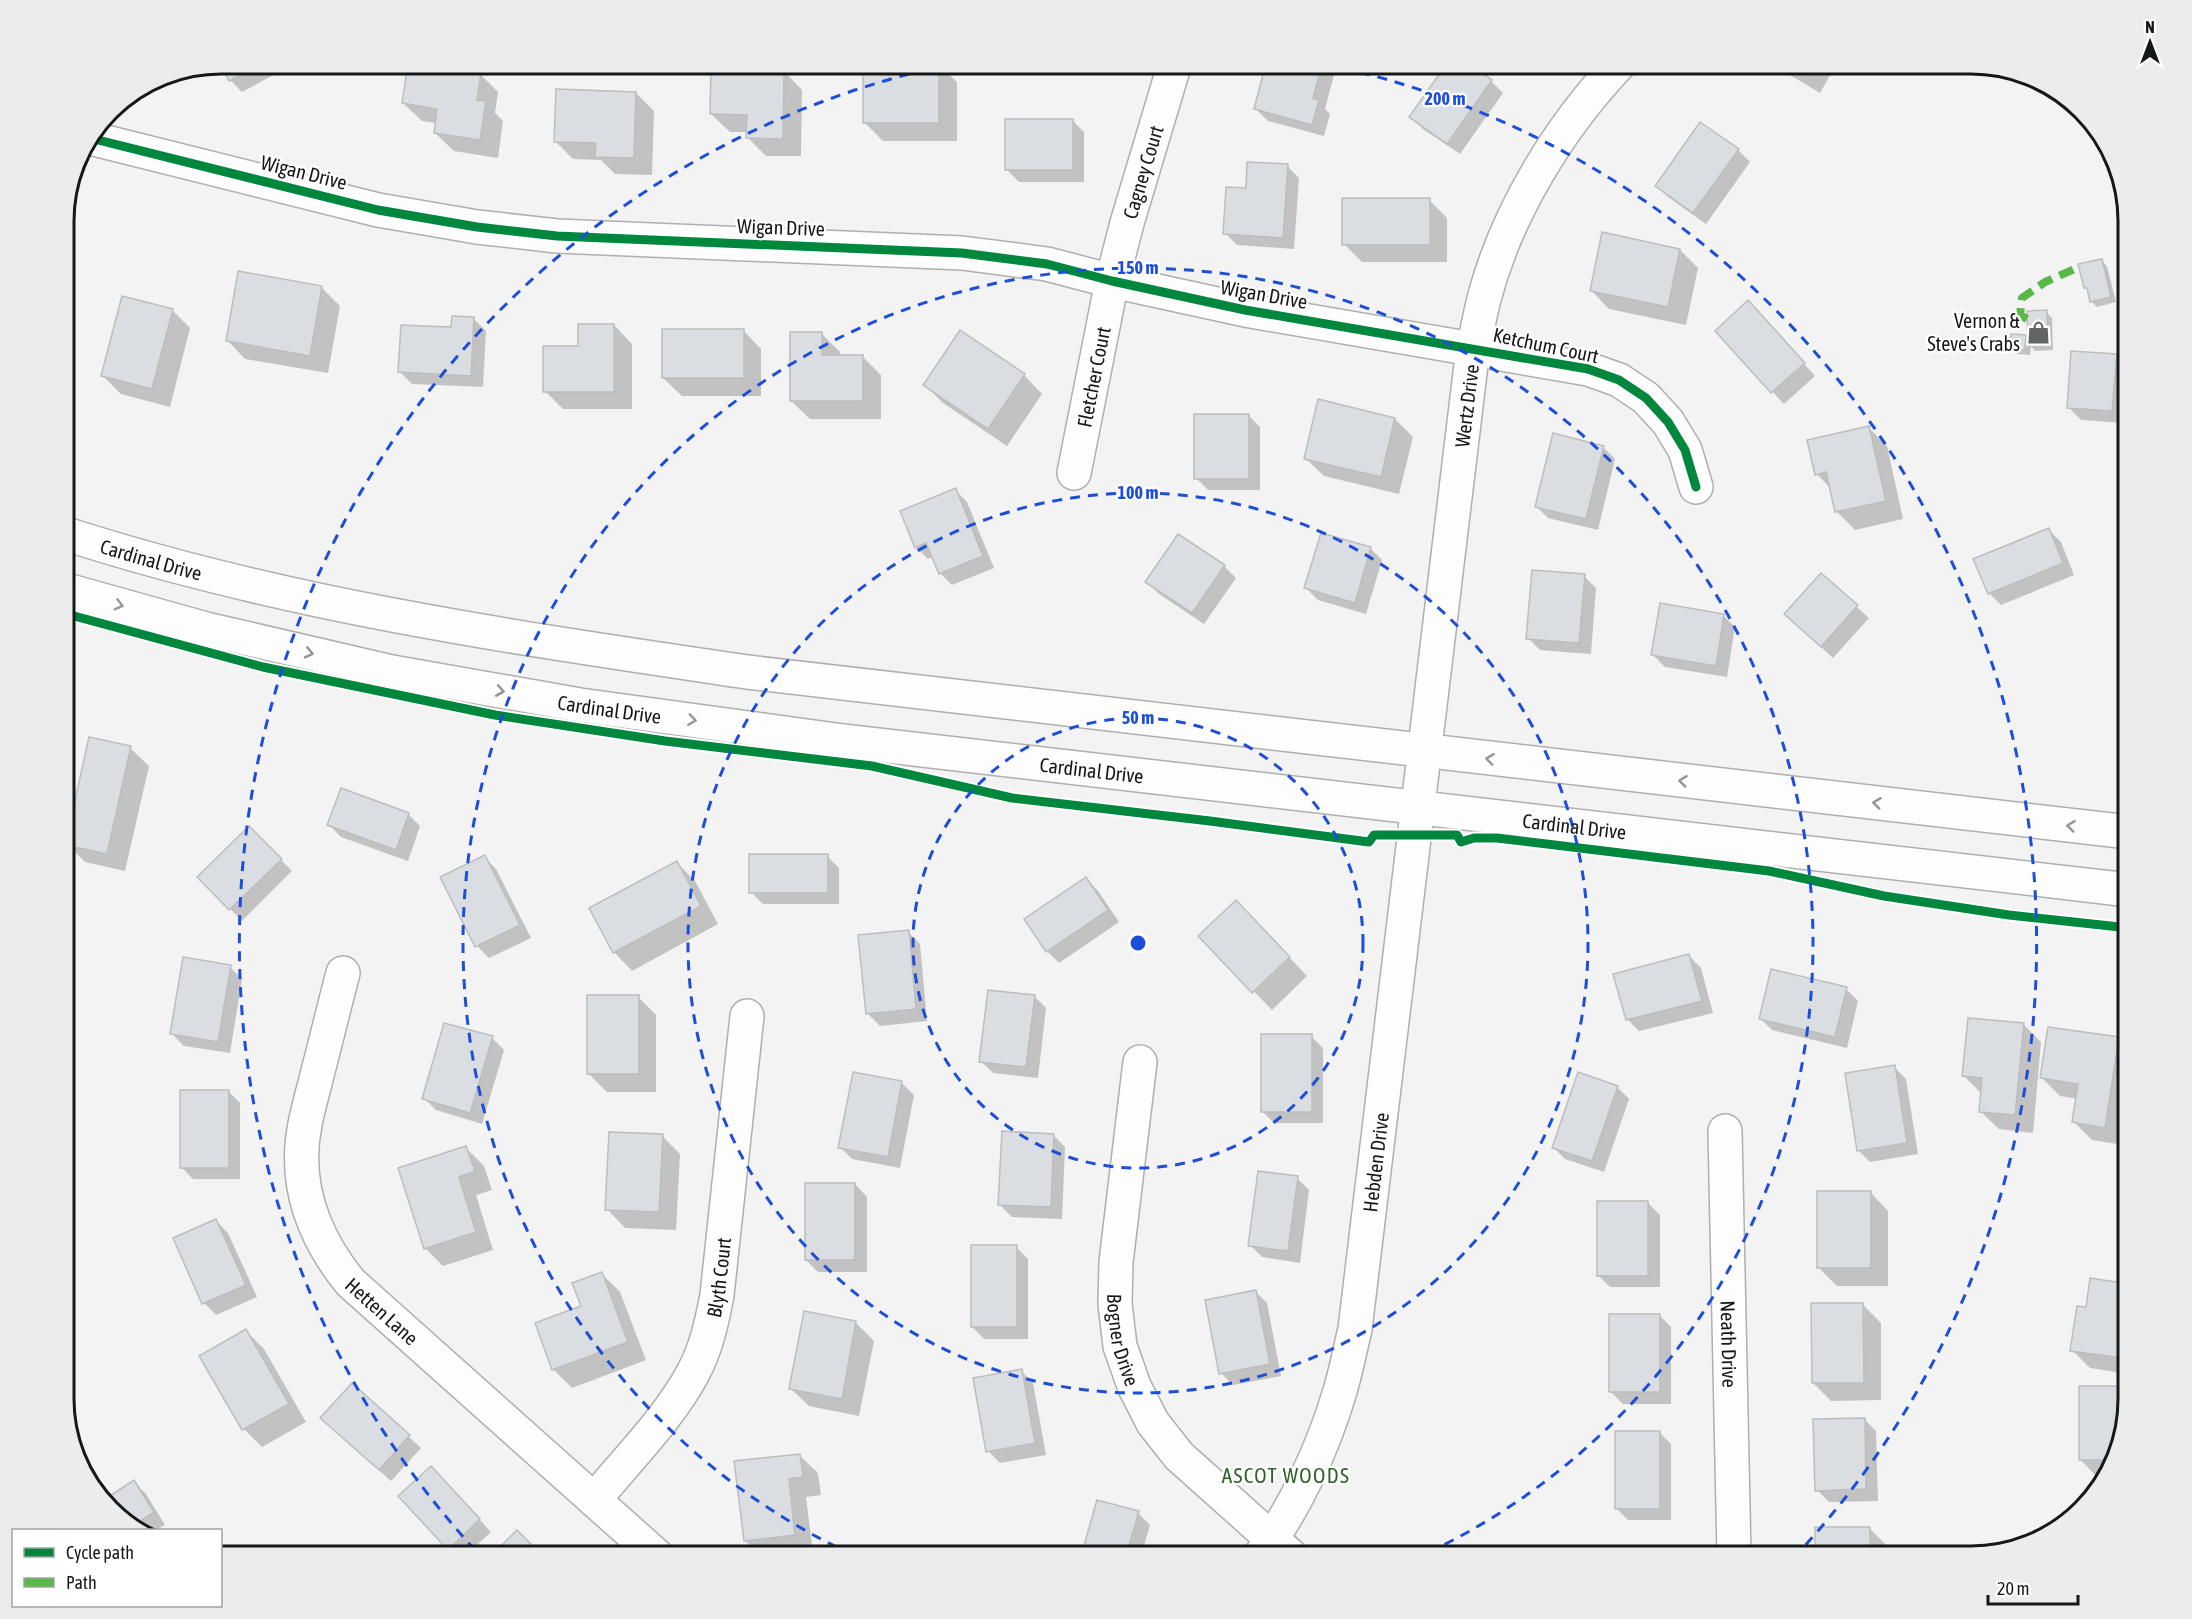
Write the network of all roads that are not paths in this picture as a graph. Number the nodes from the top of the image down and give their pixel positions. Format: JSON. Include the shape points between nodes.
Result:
{"nodes":[{"id":1,"x":1173,"y":74,"type":"edge"},
{"id":2,"x":1611,"y":74,"type":"edge"},
{"id":3,"x":98,"y":140,"type":"edge"},
{"id":4,"x":1112,"y":281,"type":"junction"},
{"id":5,"x":1473,"y":348,"type":"junction"},
{"id":6,"x":1074,"y":473,"type":"dead end"},
{"id":7,"x":1696,"y":487,"type":"dead end"},
{"id":8,"x":74,"y":536,"type":"edge"},
{"id":9,"x":74,"y":592,"type":"edge"},
{"id":10,"x":1423,"y":751,"type":"junction"},
{"id":11,"x":1417,"y":807,"type":"junction"},
{"id":12,"x":2118,"y":831,"type":"edge"},
{"id":13,"x":2118,"y":889,"type":"edge"},
{"id":14,"x":343,"y":973,"type":"dead end"},
{"id":15,"x":747,"y":1016,"type":"dead end"},
{"id":16,"x":1140,"y":1062,"type":"dead end"},
{"id":17,"x":1725,"y":1131,"type":"dead end"},
{"id":18,"x":594,"y":1500,"type":"junction"},
{"id":19,"x":646,"y":1546,"type":"edge"},
{"id":20,"x":1270,"y":1546,"type":"edge"},
{"id":21,"x":1276,"y":1546,"type":"edge"},
{"id":22,"x":1734,"y":1546,"type":"edge"}],
"edges":[{"from":1,"to":4,"type":"street","name":"Cagney Court"},
{"from":2,"to":5,"type":"street","name":"Wertz Drive","via":[[1568,124],[1534,179],[1506,237],[1484,297]]},
{"from":3,"to":4,"type":"street","name":"Wigan Drive","via":[[378,210],[477,227],[557,236],[962,252],[1047,264]]},
{"from":4,"to":5,"type":"street","name":"Wigan Drive","via":[[1245,310]]},
{"from":4,"to":6,"type":"street","name":"Fletcher Court"},
{"from":5,"to":7,"type":"street","name":"Ketchum Court","via":[[1588,369],[1618,380],[1646,398],[1668,422],[1685,450]]},
{"from":5,"to":10,"type":"street","name":"Wertz Drive"},
{"from":8,"to":10,"type":"street","name":"Cardinal Drive","via":[[226,578],[415,620],[523,639],[747,672]]},
{"from":9,"to":11,"type":"street","name":"Cardinal Drive","one_way":true,"via":[[206,629],[392,672],[580,705],[836,740]]},
{"from":10,"to":11,"type":"street","name":"Hebden Drive"},
{"from":12,"to":10,"type":"street","name":"Cardinal Drive","one_way":true},
{"from":11,"to":13,"type":"street","name":"Cardinal Drive"},
{"from":11,"to":21,"type":"street","name":"Hebden Drive","via":[[1355,1329],[1340,1392]]},
{"from":14,"to":18,"type":"street","name":"Hetten Lane","via":[[305,1126],[305,1196],[316,1229],[332,1260],[350,1282]]},
{"from":15,"to":18,"type":"street","name":"Blyth Court","via":[[717,1295],[709,1335],[677,1400]]},
{"from":16,"to":20,"type":"street","name":"Bogner Drive","via":[[1116,1262],[1114,1304],[1120,1346],[1153,1423],[1179,1455]]},
{"from":17,"to":22,"type":"street","name":"Neath Drive"},
{"from":18,"to":19,"type":"street","name":"Hetten Lane"}]}
